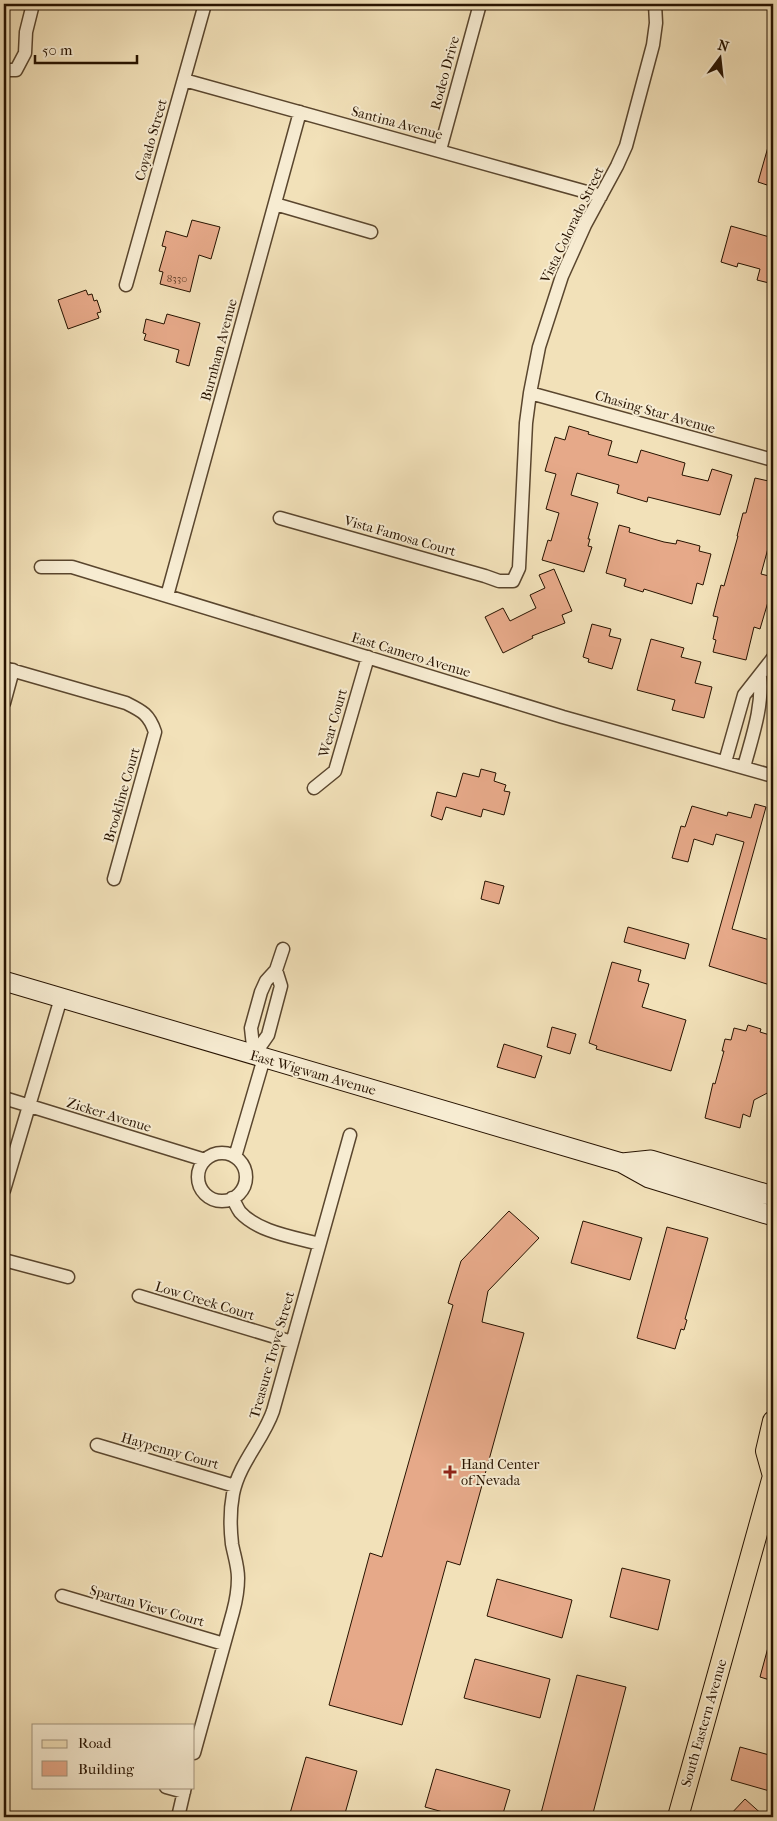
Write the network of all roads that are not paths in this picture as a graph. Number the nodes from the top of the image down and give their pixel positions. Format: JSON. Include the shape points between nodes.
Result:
{"nodes":[{"id":1,"x":33,"y":4,"type":"edge"},
{"id":2,"x":204,"y":4,"type":"edge"},
{"id":3,"x":480,"y":4,"type":"edge"},
{"id":4,"x":654,"y":4,"type":"edge"},
{"id":5,"x":10,"y":70,"type":"edge"},
{"id":6,"x":184,"y":80,"type":"junction"},
{"id":7,"x":300,"y":112,"type":"junction"},
{"id":8,"x":440,"y":150,"type":"junction"},
{"id":9,"x":601,"y":196,"type":"junction"},
{"id":10,"x":275,"y":204,"type":"junction"},
{"id":11,"x":371,"y":232,"type":"dead end"},
{"id":12,"x":126,"y":285,"type":"dead end"},
{"id":13,"x":530,"y":393,"type":"junction"},
{"id":14,"x":773,"y":460,"type":"edge"},
{"id":15,"x":280,"y":518,"type":"dead end"},
{"id":16,"x":41,"y":567,"type":"dead end"},
{"id":17,"x":513,"y":581,"type":"joint"},
{"id":18,"x":167,"y":596,"type":"junction"},
{"id":19,"x":368,"y":657,"type":"junction"},
{"id":20,"x":773,"y":658,"type":"edge"},
{"id":21,"x":8,"y":669,"type":"edge"},
{"id":22,"x":760,"y":676,"type":"junction"},
{"id":23,"x":4,"y":703,"type":"edge"},
{"id":24,"x":725,"y":762,"type":"junction"},
{"id":25,"x":744,"y":767,"type":"junction"},
{"id":26,"x":773,"y":776,"type":"edge"},
{"id":27,"x":314,"y":788,"type":"dead end"},
{"id":28,"x":114,"y":879,"type":"dead end"},
{"id":29,"x":283,"y":949,"type":"dead end"},
{"id":30,"x":276,"y":970,"type":"junction"},
{"id":31,"x":4,"y":981,"type":"edge"},
{"id":32,"x":60,"y":998,"type":"junction"},
{"id":33,"x":259,"y":1057,"type":"junction"},
{"id":34,"x":4,"y":1098,"type":"edge"},
{"id":35,"x":28,"y":1106,"type":"junction"},
{"id":36,"x":350,"y":1135,"type":"dead end"},
{"id":37,"x":235,"y":1157,"type":"junction"},
{"id":38,"x":205,"y":1160,"type":"junction"},
{"id":39,"x":622,"y":1163,"type":"junction"},
{"id":40,"x":4,"y":1190,"type":"edge"},
{"id":41,"x":773,"y":1196,"type":"edge"},
{"id":42,"x":232,"y":1198,"type":"junction"},
{"id":43,"x":773,"y":1216,"type":"edge"},
{"id":44,"x":319,"y":1244,"type":"junction"},
{"id":45,"x":4,"y":1260,"type":"edge"},
{"id":46,"x":68,"y":1277,"type":"dead end"},
{"id":47,"x":139,"y":1296,"type":"dead end"},
{"id":48,"x":292,"y":1342,"type":"junction"},
{"id":49,"x":773,"y":1421,"type":"edge"},
{"id":50,"x":97,"y":1445,"type":"dead end"},
{"id":51,"x":773,"y":1476,"type":"edge"},
{"id":52,"x":235,"y":1486,"type":"junction"},
{"id":53,"x":62,"y":1596,"type":"dead end"},
{"id":54,"x":224,"y":1644,"type":"junction"},
{"id":55,"x":195,"y":1749,"type":"edge"},
{"id":56,"x":184,"y":1790,"type":"edge"},
{"id":57,"x":178,"y":1817,"type":"edge"},
{"id":58,"x":678,"y":1817,"type":"edge"}],
"edges":[{"from":1,"to":5,"type":"street","via":[[25,53]]},
{"from":2,"to":6,"type":"street","name":"Coyado Street"},
{"from":3,"to":8,"type":"street","name":"Rodeo Drive"},
{"from":4,"to":9,"type":"street","name":"Vista Colorado Street","via":[[653,45],[633,124]]},
{"from":6,"to":7,"type":"street","name":"Santina Avenue"},
{"from":6,"to":12,"type":"street","name":"Coyado Street"},
{"from":7,"to":8,"type":"street","name":"Santina Avenue"},
{"from":7,"to":10,"type":"street","name":"Burnham Avenue"},
{"from":8,"to":9,"type":"street","name":"Santina Avenue"},
{"from":9,"to":13,"type":"street","name":"Vista Colorado Street","via":[[562,276],[539,346]]},
{"from":10,"to":11,"type":"street"},
{"from":10,"to":18,"type":"street","name":"Burnham Avenue"},
{"from":13,"to":14,"type":"street","name":"Chasing Star Avenue"},
{"from":13,"to":17,"type":"street","name":"Vista Colorado Street","via":[[519,568]]},
{"from":15,"to":17,"type":"street","name":"Vista Famosa Court","via":[[499,581]]},
{"from":16,"to":18,"type":"street","name":"East Camero Avenue","via":[[72,567]]},
{"from":18,"to":19,"type":"street","name":"East Camero Avenue"},
{"from":19,"to":24,"type":"street","name":"East Camero Avenue","via":[[563,717]]},
{"from":19,"to":27,"type":"street","name":"Wear Court","via":[[335,771]]},
{"from":20,"to":22,"type":"street"},
{"from":21,"to":23,"type":"street"},
{"from":21,"to":28,"type":"street","name":"Brookline Court","via":[[126,703],[151,720],[155,732]]},
{"from":22,"to":24,"type":"street","via":[[744,695]]},
{"from":22,"to":25,"type":"street","via":[[760,707]]},
{"from":24,"to":25,"type":"street","name":"East Camero Avenue"},
{"from":25,"to":26,"type":"street","name":"East Camero Avenue"},
{"from":29,"to":30,"type":"street"},
{"from":30,"to":33,"type":"street","via":[[281,986]]},
{"from":30,"to":33,"type":"street","via":[[261,992],[251,1028]]},
{"from":31,"to":32,"type":"main road","name":"East Wigwam Avenue"},
{"from":32,"to":33,"type":"main road","name":"East Wigwam Avenue"},
{"from":32,"to":35,"type":"street"},
{"from":33,"to":37,"type":"street"},
{"from":33,"to":39,"type":"main road","name":"East Wigwam Avenue"},
{"from":34,"to":35,"type":"street","name":"Zicker Avenue"},
{"from":35,"to":38,"type":"street","name":"Zicker Avenue"},
{"from":35,"to":40,"type":"street"},
{"from":36,"to":44,"type":"street","name":"Treasure Trove Street"},
{"from":37,"to":38,"type":"street","via":[[218,1153]]},
{"from":37,"to":42,"type":"street","via":[[243,1165],[245,1180],[239,1194]]},
{"from":38,"to":42,"type":"street","via":[[198,1173],[200,1188],[211,1198]]},
{"from":39,"to":41,"type":"main road","name":"East Wigwam Avenue","via":[[651,1160]]},
{"from":39,"to":43,"type":"main road","name":"East Wigwam Avenue","via":[[649,1178]]},
{"from":42,"to":44,"type":"street","via":[[239,1211],[250,1220]]},
{"from":44,"to":48,"type":"street","name":"Treasure Trove Street"},
{"from":45,"to":46,"type":"street"},
{"from":47,"to":48,"type":"street","name":"Low Creek Court"},
{"from":48,"to":52,"type":"street","name":"Treasure Trove Street","via":[[267,1427],[249,1454]]},
{"from":49,"to":51,"type":"main road","via":[[766,1451]]},
{"from":50,"to":52,"type":"street","name":"Haypenny Court"},
{"from":51,"to":58,"type":"main road","name":"South Eastern Avenue"},
{"from":52,"to":54,"type":"street","name":"Treasure Trove Street","via":[[231,1524],[238,1592]]},
{"from":53,"to":54,"type":"street","name":"Spartan View Court"},
{"from":54,"to":55,"type":"street","name":"Treasure Trove Street"},
{"from":56,"to":57,"type":"street"}]}
